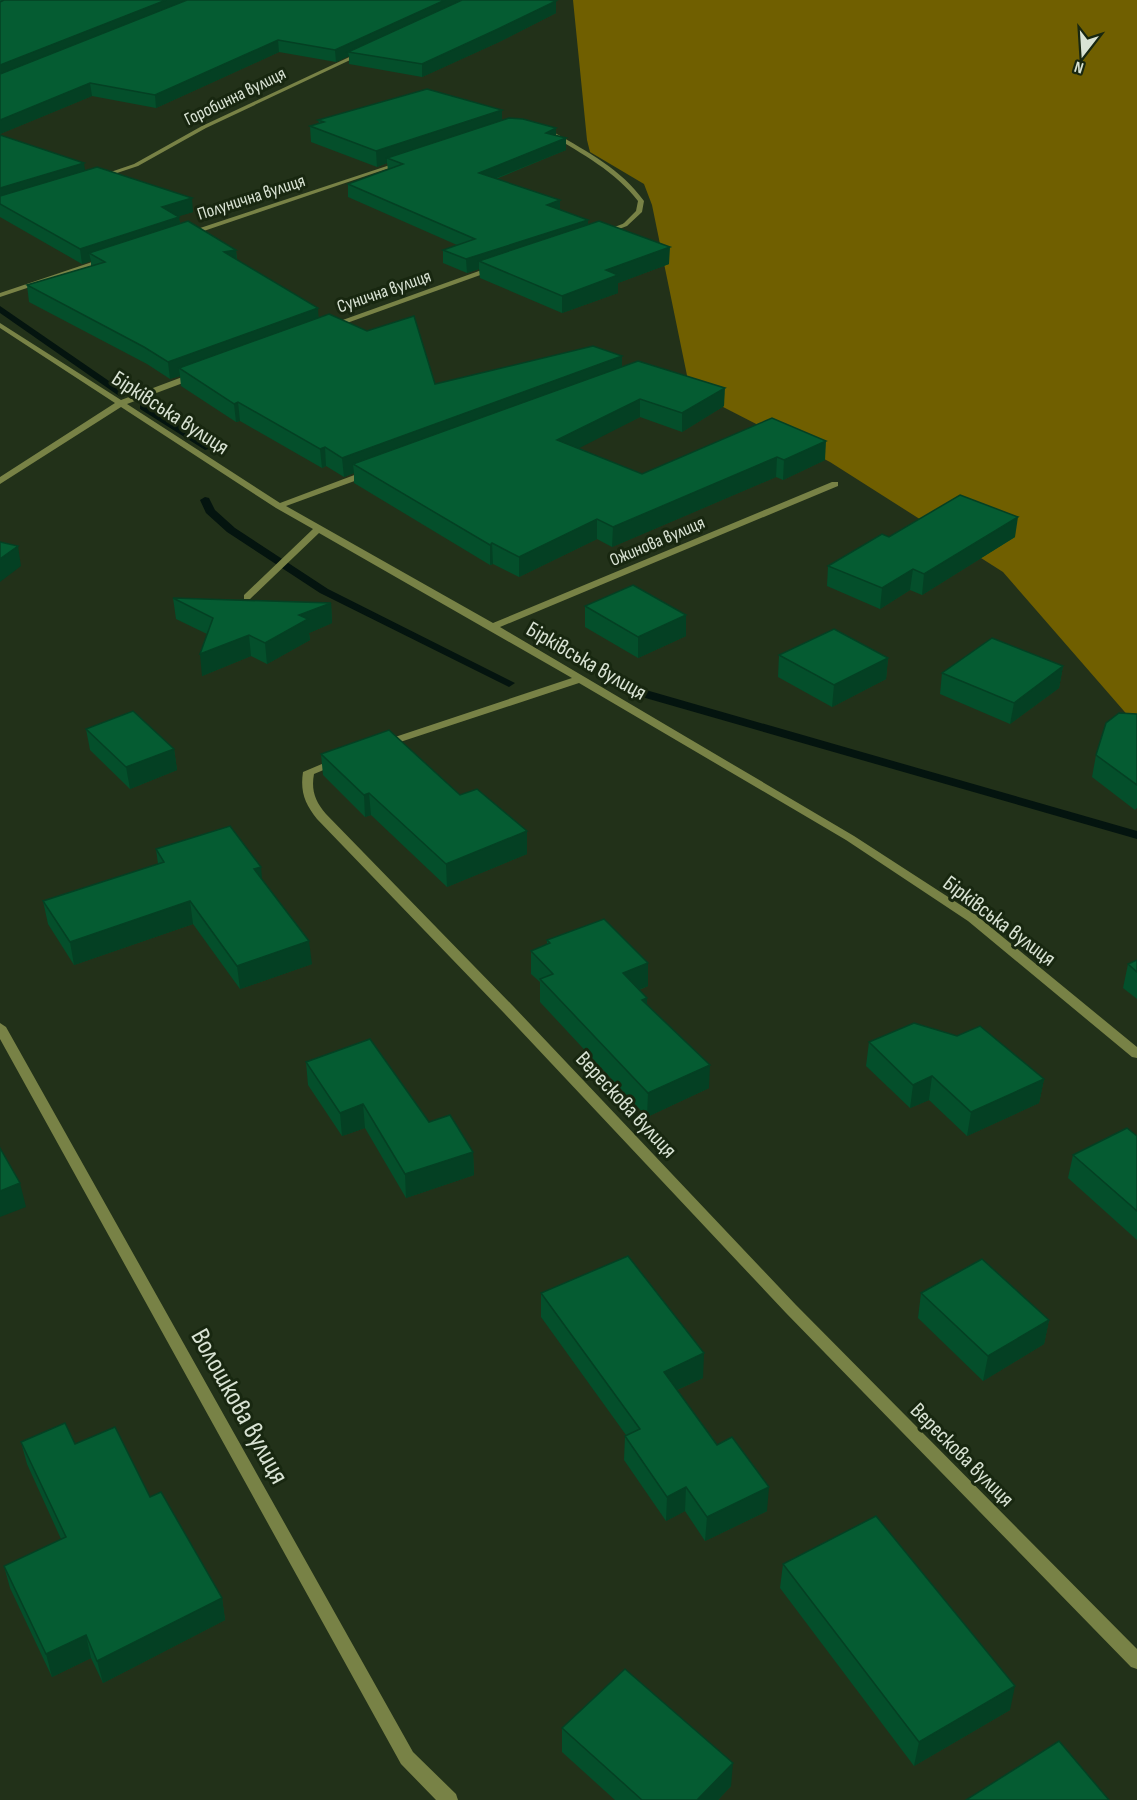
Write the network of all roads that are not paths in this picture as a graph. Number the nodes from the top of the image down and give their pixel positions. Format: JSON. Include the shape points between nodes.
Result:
{"nodes":[{"id":1,"x":370,"y":49,"type":"edge"},
{"id":2,"x":541,"y":129,"type":"edge"},
{"id":3,"x":408,"y":161,"type":"edge"},
{"id":4,"x":91,"y":179,"type":"edge"},
{"id":5,"x":182,"y":235,"type":"edge"},
{"id":6,"x":591,"y":237,"type":"edge"},
{"id":7,"x":113,"y":258,"type":"edge"},
{"id":8,"x":501,"y":267,"type":"edge"},
{"id":9,"x":0,"y":295,"type":"edge"},
{"id":10,"x":0,"y":325,"type":"edge"},
{"id":11,"x":322,"y":329,"type":"edge"},
{"id":12,"x":200,"y":374,"type":"edge"},
{"id":13,"x":122,"y":403,"type":"junction"},
{"id":14,"x":378,"y":469,"type":"edge"},
{"id":15,"x":0,"y":481,"type":"edge"},
{"id":16,"x":835,"y":484,"type":"dead end"},
{"id":17,"x":279,"y":506,"type":"junction"},
{"id":18,"x":318,"y":529,"type":"junction"},
{"id":19,"x":247,"y":597,"type":"dead end"},
{"id":20,"x":492,"y":627,"type":"junction"},
{"id":21,"x":580,"y":679,"type":"junction"},
{"id":22,"x":373,"y":748,"type":"edge"},
{"id":23,"x":351,"y":755,"type":"edge"},
{"id":24,"x":0,"y":1027,"type":"edge"},
{"id":25,"x":1137,"y":1054,"type":"edge"},
{"id":26,"x":1137,"y":1661,"type":"edge"},
{"id":27,"x":449,"y":1800,"type":"edge"}],
"edges":[{"from":1,"to":4,"type":"street","name":"Горобинна вулиця","via":[[204,127],[136,165]]},
{"from":2,"to":6,"type":"street","via":[[596,160],[632,187],[641,201],[639,212],[625,225]]},
{"from":3,"to":5,"type":"street","name":"Полунична вулиця"},
{"from":7,"to":9,"type":"street"},
{"from":8,"to":11,"type":"street","name":"Сунична вулиця"},
{"from":10,"to":13,"type":"street","name":"Бірківська вулиця"},
{"from":12,"to":13,"type":"street"},
{"from":13,"to":15,"type":"street"},
{"from":13,"to":17,"type":"street","name":"Бірківська вулиця"},
{"from":14,"to":17,"type":"street"},
{"from":16,"to":20,"type":"street","name":"Ожинова вулиця"},
{"from":17,"to":18,"type":"street","name":"Бірківська вулиця"},
{"from":18,"to":19,"type":"street"},
{"from":18,"to":20,"type":"street","name":"Бірківська вулиця"},
{"from":20,"to":21,"type":"street","name":"Бірківська вулиця"},
{"from":21,"to":22,"type":"street"},
{"from":21,"to":25,"type":"street","name":"Бірківська вулиця","via":[[850,837],[972,918]]},
{"from":23,"to":26,"type":"street","name":"Верескова вулиця","via":[[309,772],[305,788],[314,807],[799,1317]]},
{"from":24,"to":27,"type":"street","name":"Волошкова вулиця","via":[[406,1758]]}]}
